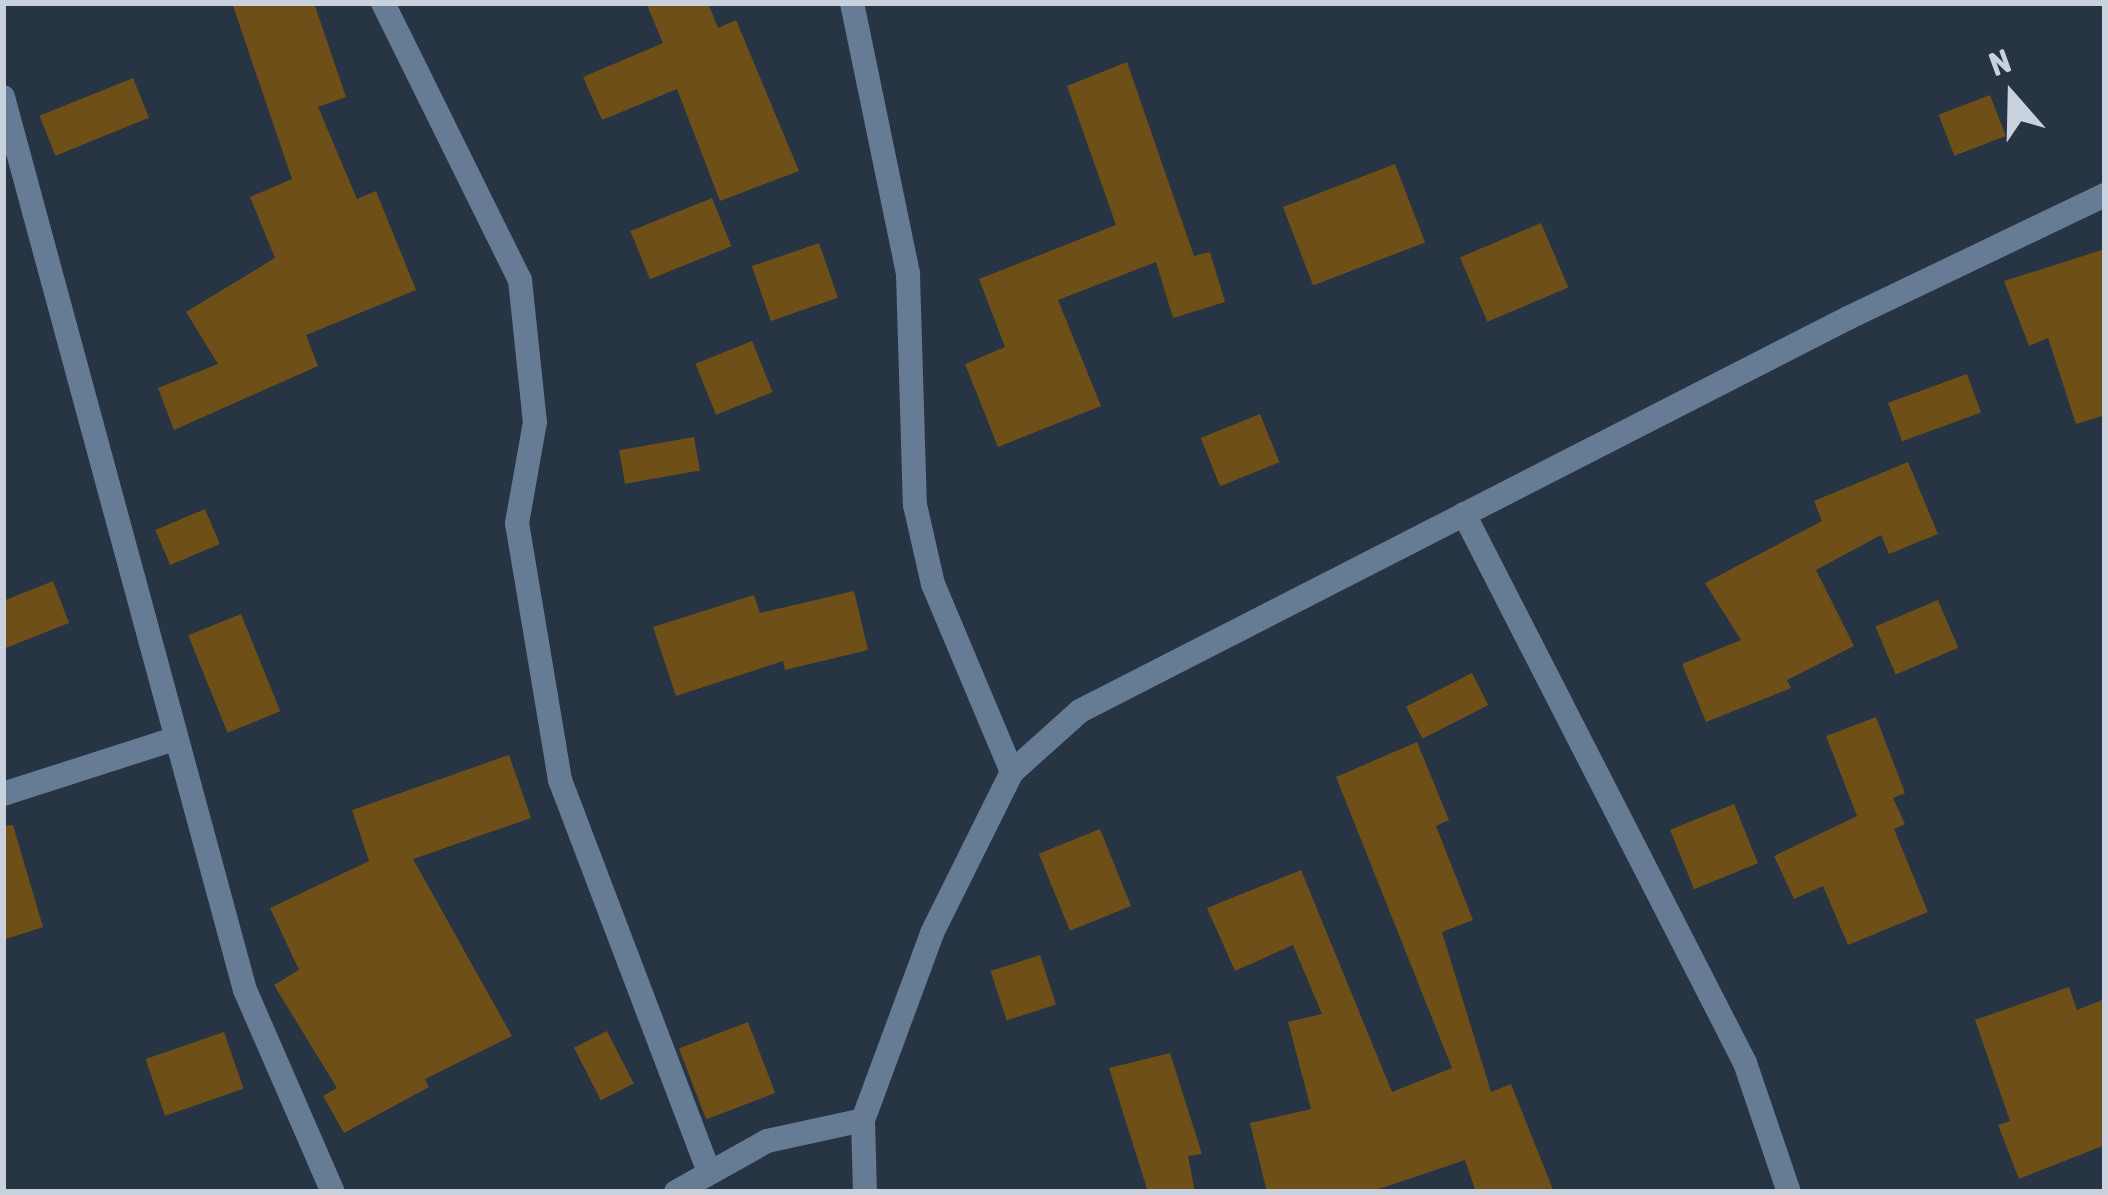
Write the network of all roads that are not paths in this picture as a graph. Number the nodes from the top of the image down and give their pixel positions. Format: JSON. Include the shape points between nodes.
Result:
{"nodes":[{"id":1,"x":383,"y":3,"type":"edge"},
{"id":2,"x":852,"y":3,"type":"edge"},
{"id":3,"x":3,"y":97,"type":"edge"},
{"id":4,"x":2105,"y":195,"type":"edge"},
{"id":5,"x":1464,"y":514,"type":"junction"},
{"id":6,"x":174,"y":739,"type":"junction"},
{"id":7,"x":1012,"y":772,"type":"junction"},
{"id":8,"x":3,"y":794,"type":"edge"},
{"id":9,"x":863,"y":1120,"type":"junction"},
{"id":10,"x":708,"y":1171,"type":"junction"},
{"id":11,"x":333,"y":1192,"type":"edge"},
{"id":12,"x":676,"y":1192,"type":"edge"},
{"id":13,"x":865,"y":1192,"type":"edge"},
{"id":14,"x":1789,"y":1192,"type":"edge"}],
"edges":[{"from":1,"to":10,"type":"street","via":[[520,280],[535,422],[517,523],[560,780]]},
{"from":2,"to":7,"type":"street","via":[[908,274],[915,505],[933,584]]},
{"from":3,"to":6,"type":"street"},
{"from":4,"to":5,"type":"street"},
{"from":5,"to":7,"type":"street","via":[[1080,711]]},
{"from":5,"to":14,"type":"street","via":[[1745,1063]]},
{"from":6,"to":8,"type":"street"},
{"from":6,"to":11,"type":"street","via":[[245,990]]},
{"from":7,"to":9,"type":"street","via":[[932,933]]},
{"from":9,"to":10,"type":"street","via":[[812,1126]]},
{"from":9,"to":13,"type":"street"},
{"from":10,"to":12,"type":"street"}]}
